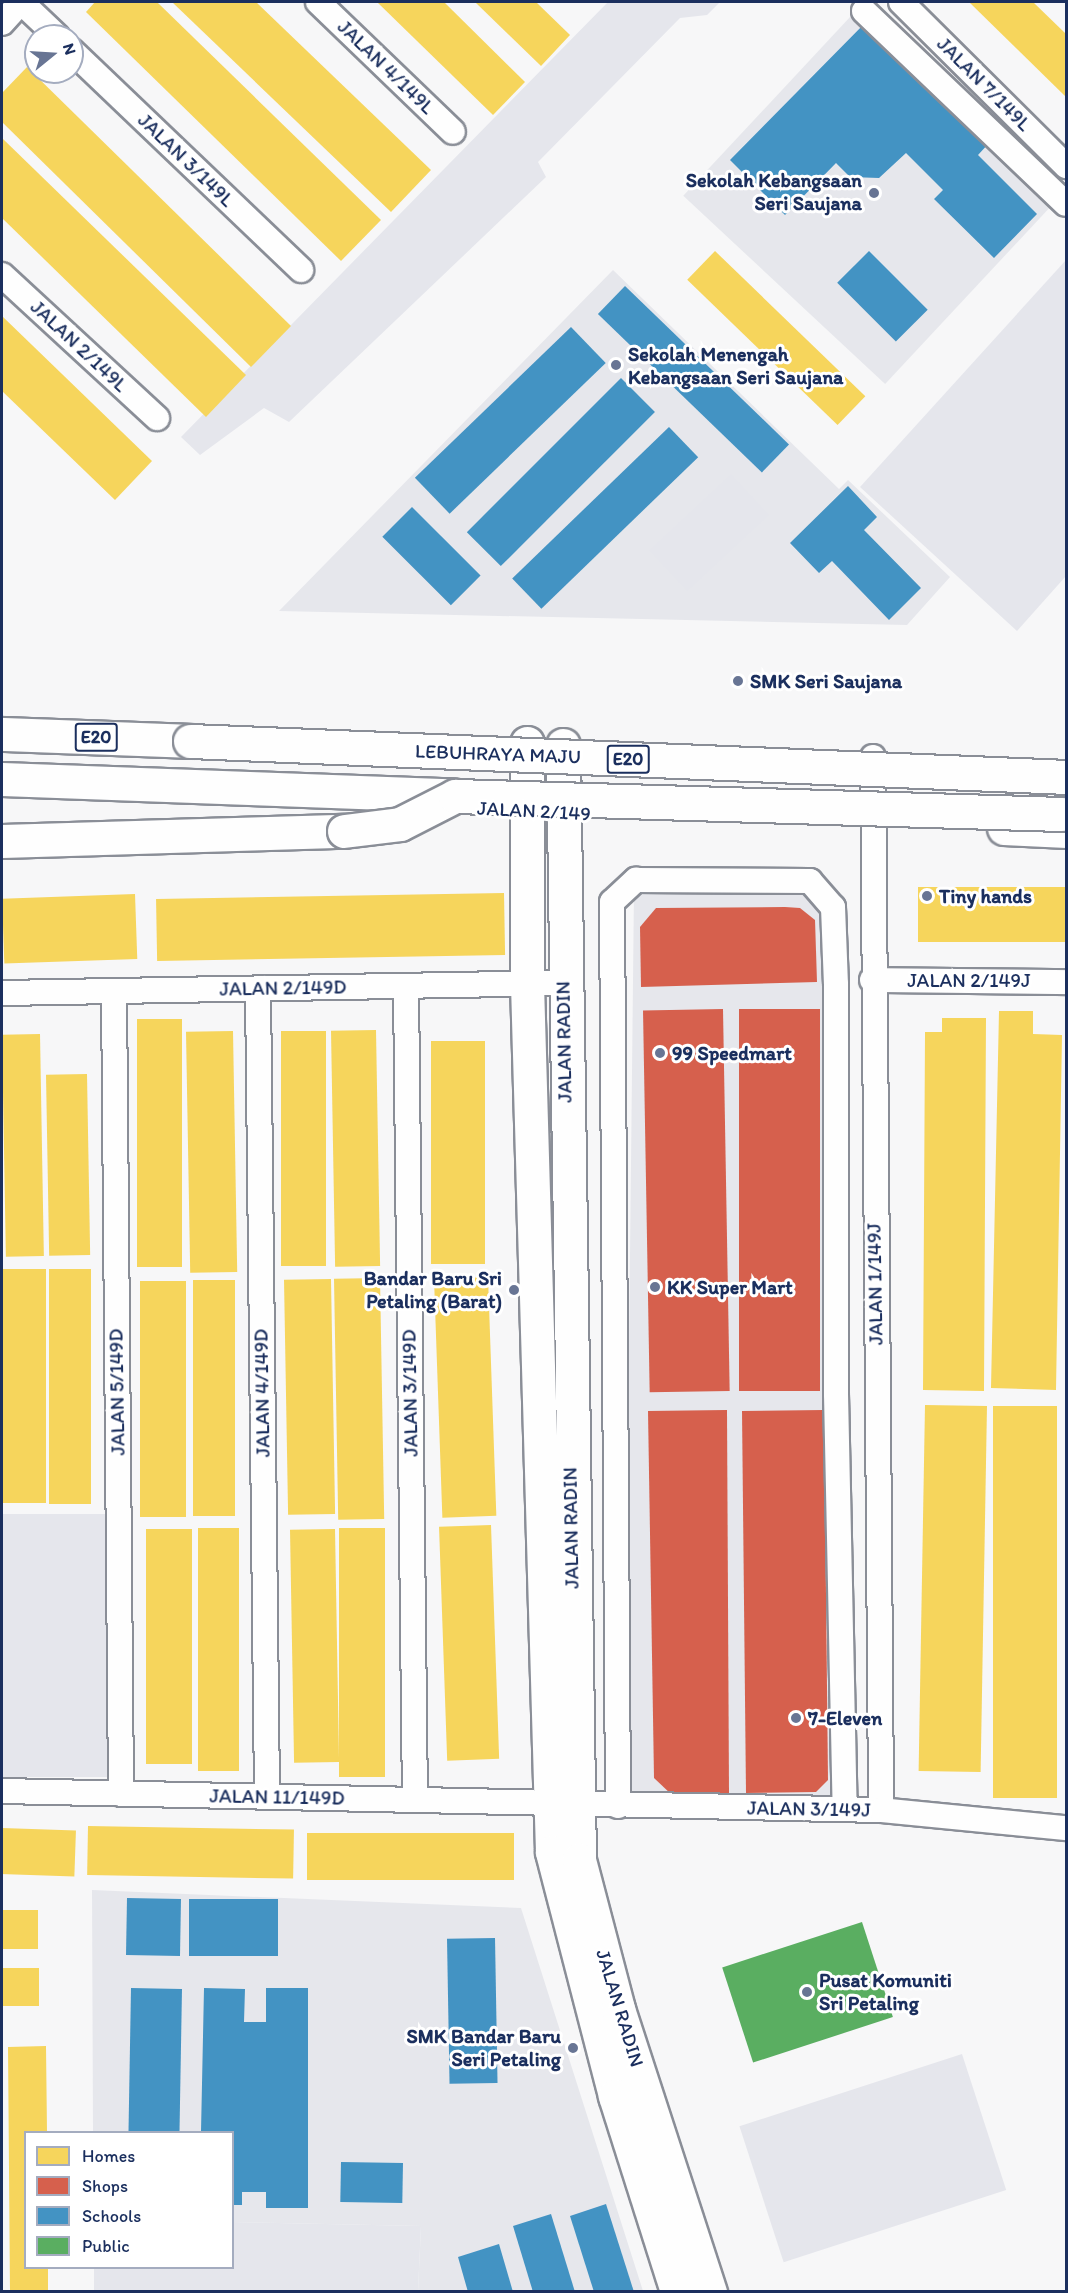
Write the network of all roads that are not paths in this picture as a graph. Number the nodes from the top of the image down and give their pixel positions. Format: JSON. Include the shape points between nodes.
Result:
{"nodes":[{"id":1,"x":21,"y":2,"type":"edge"},
{"id":2,"x":318,"y":2,"type":"edge"},
{"id":3,"x":901,"y":2,"type":"edge"},
{"id":4,"x":864,"y":11,"type":"dead end"},
{"id":5,"x":2,"y":23,"type":"edge"},
{"id":6,"x":44,"y":24,"type":"edge"},
{"id":7,"x":84,"y":62,"type":"edge"},
{"id":8,"x":453,"y":132,"type":"dead end"},
{"id":9,"x":1066,"y":166,"type":"edge"},
{"id":10,"x":1066,"y":204,"type":"edge"},
{"id":11,"x":301,"y":270,"type":"dead end"},
{"id":12,"x":2,"y":275,"type":"edge"},
{"id":13,"x":157,"y":418,"type":"dead end"},
{"id":14,"x":2,"y":728,"type":"edge"},
{"id":15,"x":2,"y":734,"type":"edge"},
{"id":16,"x":527,"y":743,"type":"junction"},
{"id":17,"x":563,"y":745,"type":"junction"},
{"id":18,"x":873,"y":757,"type":"junction"},
{"id":19,"x":1066,"y":767,"type":"edge"},
{"id":20,"x":1066,"y":777,"type":"edge"},
{"id":21,"x":2,"y":779,"type":"edge"},
{"id":22,"x":2,"y":784,"type":"edge"},
{"id":23,"x":455,"y":796,"type":"junction"},
{"id":24,"x":524,"y":810,"type":"junction"},
{"id":25,"x":561,"y":812,"type":"junction"},
{"id":26,"x":1066,"y":814,"type":"edge"},
{"id":27,"x":872,"y":823,"type":"junction"},
{"id":28,"x":1066,"y":831,"type":"edge"},
{"id":29,"x":2,"y":841,"type":"edge"},
{"id":30,"x":872,"y":980,"type":"junction"},
{"id":31,"x":1066,"y":982,"type":"edge"},
{"id":32,"x":564,"y":983,"type":"junction"},
{"id":33,"x":526,"y":984,"type":"junction"},
{"id":34,"x":406,"y":986,"type":"junction"},
{"id":35,"x":258,"y":989,"type":"junction"},
{"id":36,"x":114,"y":991,"type":"junction"},
{"id":37,"x":2,"y":993,"type":"edge"},
{"id":38,"x":2,"y":1791,"type":"edge"},
{"id":39,"x":121,"y":1794,"type":"junction"},
{"id":40,"x":267,"y":1797,"type":"junction"},
{"id":41,"x":415,"y":1800,"type":"junction"},
{"id":42,"x":565,"y":1804,"type":"junction"},
{"id":43,"x":618,"y":1806,"type":"junction"},
{"id":44,"x":845,"y":1809,"type":"junction"},
{"id":45,"x":881,"y":1810,"type":"junction"},
{"id":46,"x":1066,"y":1828,"type":"edge"},
{"id":47,"x":677,"y":2292,"type":"edge"},
{"id":48,"x":710,"y":2292,"type":"edge"}],
"edges":[{"from":1,"to":5,"type":"street"},
{"from":1,"to":6,"type":"street"},
{"from":2,"to":8,"type":"street","name":"JALAN 4/149L"},
{"from":3,"to":9,"type":"street","name":"JALAN 7/149L"},
{"from":4,"to":10,"type":"street"},
{"from":7,"to":11,"type":"street","name":"JALAN 3/149L"},
{"from":12,"to":13,"type":"street","name":"JALAN 2/149L"},
{"from":14,"to":16,"type":"main road"},
{"from":15,"to":20,"type":"main road","name":"LEBUHRAYA MAJU","number":"E20","bridge":true},
{"from":16,"to":17,"type":"main road"},
{"from":16,"to":24,"type":"main road","name":"JALAN RADIN"},
{"from":17,"to":18,"type":"main road"},
{"from":17,"to":25,"type":"main road","name":"JALAN RADIN"},
{"from":18,"to":19,"type":"main road"},
{"from":18,"to":27,"type":"street","name":"JALAN 1/149J"},
{"from":21,"to":23,"type":"main road","name":"LEBUHRAYA MAJU","number":"E20"},
{"from":22,"to":24,"type":"main road","name":"JALAN 2/149"},
{"from":23,"to":26,"type":"main road","name":"LEBUHRAYA MAJU","number":"E20","bridge":true},
{"from":23,"to":29,"type":"main road","bridge":true,"via":[[400,824],[344,831]]},
{"from":24,"to":25,"type":"main road","name":"JALAN 2/149"},
{"from":24,"to":33,"type":"main road","name":"JALAN RADIN"},
{"from":25,"to":27,"type":"main road","name":"JALAN 2/149"},
{"from":25,"to":32,"type":"main road","name":"JALAN RADIN"},
{"from":27,"to":28,"type":"main road","name":"JALAN 2/149"},
{"from":27,"to":30,"type":"street","name":"JALAN 1/149J"},
{"from":30,"to":31,"type":"street","name":"JALAN 2/149J"},
{"from":30,"to":45,"type":"street","name":"JALAN 1/149J"},
{"from":32,"to":33,"type":"street","name":"JALAN 2/149D"},
{"from":32,"to":42,"type":"main road","name":"JALAN RADIN"},
{"from":33,"to":34,"type":"street","name":"JALAN 2/149D"},
{"from":33,"to":42,"type":"main road","name":"JALAN RADIN"},
{"from":34,"to":35,"type":"street","name":"JALAN 2/149D"},
{"from":34,"to":41,"type":"street","name":"JALAN 3/149D"},
{"from":35,"to":36,"type":"street","name":"JALAN 2/149D"},
{"from":35,"to":40,"type":"street","name":"JALAN 4/149D"},
{"from":36,"to":37,"type":"street","name":"JALAN 2/149D"},
{"from":36,"to":39,"type":"street","name":"JALAN 5/149D"},
{"from":38,"to":39,"type":"street","name":"JALAN 11/149D"},
{"from":39,"to":40,"type":"street","name":"JALAN 11/149D"},
{"from":40,"to":41,"type":"street","name":"JALAN 11/149D"},
{"from":41,"to":42,"type":"street","name":"JALAN 11/149D"},
{"from":42,"to":43,"type":"street","name":"JALAN 3/149J"},
{"from":42,"to":47,"type":"main road","name":"JALAN RADIN","via":[[556,1878],[615,2096]]},
{"from":42,"to":48,"type":"main road","name":"JALAN RADIN","via":[[588,1896]]},
{"from":43,"to":44,"type":"street","name":"JALAN 3/149J"},
{"from":43,"to":44,"type":"street","via":[[612,902],[636,880],[810,881],[833,907],[836,1394]]},
{"from":44,"to":45,"type":"street","name":"JALAN 3/149J"},
{"from":45,"to":46,"type":"street","name":"JALAN 3/149J"}]}
